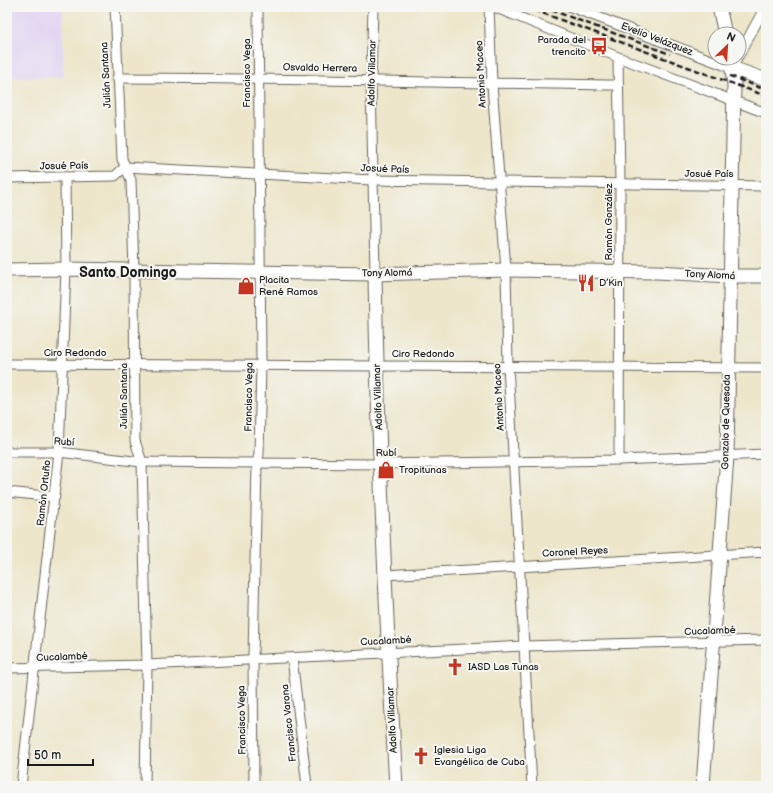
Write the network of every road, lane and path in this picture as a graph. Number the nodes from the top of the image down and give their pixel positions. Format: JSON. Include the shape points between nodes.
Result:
{"nodes":[{"id":1,"x":115,"y":7,"type":"edge"},
{"id":2,"x":258,"y":7,"type":"edge"},
{"id":3,"x":369,"y":7,"type":"edge"},
{"id":4,"x":373,"y":7,"type":"edge"},
{"id":5,"x":489,"y":7,"type":"edge"},
{"id":6,"x":494,"y":7,"type":"edge"},
{"id":7,"x":571,"y":7,"type":"edge"},
{"id":8,"x":719,"y":7,"type":"edge"},
{"id":9,"x":765,"y":7,"type":"edge"},
{"id":10,"x":723,"y":26,"type":"edge"},
{"id":11,"x":747,"y":40,"type":"edge"},
{"id":12,"x":707,"y":52,"type":"edge"},
{"id":13,"x":618,"y":57,"type":"junction"},
{"id":14,"x":733,"y":66,"type":"edge"},
{"id":15,"x":742,"y":66,"type":"edge"},
{"id":16,"x":117,"y":78,"type":"junction"},
{"id":17,"x":258,"y":78,"type":"junction"},
{"id":18,"x":371,"y":80,"type":"junction"},
{"id":19,"x":766,"y":80,"type":"edge"},
{"id":20,"x":492,"y":84,"type":"junction"},
{"id":21,"x":618,"y":84,"type":"junction"},
{"id":22,"x":733,"y":100,"type":"junction"},
{"id":23,"x":766,"y":113,"type":"edge"},
{"id":24,"x":125,"y":167,"type":"junction"},
{"id":25,"x":259,"y":175,"type":"junction"},
{"id":26,"x":65,"y":177,"type":"junction"},
{"id":27,"x":7,"y":178,"type":"edge"},
{"id":28,"x":372,"y":180,"type":"junction"},
{"id":29,"x":499,"y":183,"type":"junction"},
{"id":30,"x":620,"y":184,"type":"junction"},
{"id":31,"x":732,"y":185,"type":"junction"},
{"id":32,"x":766,"y":186,"type":"edge"},
{"id":33,"x":66,"y":269,"type":"junction"},
{"id":34,"x":7,"y":270,"type":"edge"},
{"id":35,"x":134,"y":270,"type":"junction"},
{"id":36,"x":506,"y":270,"type":"junction"},
{"id":37,"x":620,"y":272,"type":"junction"},
{"id":38,"x":260,"y":273,"type":"junction"},
{"id":39,"x":375,"y":274,"type":"junction"},
{"id":40,"x":730,"y":276,"type":"junction"},
{"id":41,"x":766,"y":276,"type":"edge"},
{"id":42,"x":63,"y":363,"type":"junction"},
{"id":43,"x":7,"y":364,"type":"edge"},
{"id":44,"x":134,"y":364,"type":"junction"},
{"id":45,"x":261,"y":364,"type":"junction"},
{"id":46,"x":377,"y":364,"type":"junction"},
{"id":47,"x":508,"y":365,"type":"junction"},
{"id":48,"x":620,"y":367,"type":"junction"},
{"id":49,"x":728,"y":368,"type":"junction"},
{"id":50,"x":766,"y":368,"type":"edge"},
{"id":51,"x":7,"y":452,"type":"edge"},
{"id":52,"x":59,"y":452,"type":"junction"},
{"id":53,"x":766,"y":454,"type":"edge"},
{"id":54,"x":726,"y":456,"type":"junction"},
{"id":55,"x":620,"y":460,"type":"junction"},
{"id":56,"x":514,"y":461,"type":"junction"},
{"id":57,"x":142,"y":462,"type":"junction"},
{"id":58,"x":257,"y":464,"type":"junction"},
{"id":59,"x":380,"y":464,"type":"junction"},
{"id":60,"x":7,"y":492,"type":"edge"},
{"id":61,"x":55,"y":497,"type":"junction"},
{"id":62,"x":766,"y":552,"type":"edge"},
{"id":63,"x":720,"y":555,"type":"junction"},
{"id":64,"x":519,"y":566,"type":"junction"},
{"id":65,"x":385,"y":575,"type":"junction"},
{"id":66,"x":766,"y":640,"type":"edge"},
{"id":67,"x":714,"y":642,"type":"junction"},
{"id":68,"x":523,"y":646,"type":"junction"},
{"id":69,"x":388,"y":652,"type":"junction"},
{"id":70,"x":292,"y":658,"type":"junction"},
{"id":71,"x":253,"y":659,"type":"junction"},
{"id":72,"x":147,"y":665,"type":"junction"},
{"id":73,"x":7,"y":668,"type":"edge"},
{"id":74,"x":34,"y":668,"type":"junction"},
{"id":75,"x":21,"y":786,"type":"edge"},
{"id":76,"x":145,"y":786,"type":"edge"},
{"id":77,"x":254,"y":786,"type":"edge"},
{"id":78,"x":307,"y":786,"type":"edge"},
{"id":79,"x":396,"y":786,"type":"edge"},
{"id":80,"x":532,"y":786,"type":"edge"},
{"id":81,"x":703,"y":786,"type":"edge"}],
"edges":[{"from":1,"to":16,"type":"street","name":"Julián Santana"},
{"from":2,"to":17,"type":"street","name":"Francisco Vega"},
{"from":3,"to":4,"type":"street"},
{"from":4,"to":18,"type":"street","name":"Adolfo Villamar"},
{"from":5,"to":20,"type":"street","name":"Antonio Maceo"},
{"from":6,"to":13,"type":"street"},
{"from":7,"to":12,"type":"street","name":"Evelio Velázquez"},
{"from":8,"to":10,"type":"street"},
{"from":9,"to":11,"type":"street"},
{"from":13,"to":21,"type":"street","name":"Ramón González"},
{"from":13,"to":22,"type":"street"},
{"from":14,"to":22,"type":"street","name":"Gonzalo de Quesada"},
{"from":15,"to":19,"type":"street","name":"Evelio Velázquez"},
{"from":16,"to":17,"type":"street","name":"Osvaldo Herrera"},
{"from":16,"to":24,"type":"street","name":"Julián Santana","via":[[122,159]]},
{"from":17,"to":18,"type":"street","name":"Osvaldo Herrera"},
{"from":17,"to":25,"type":"street","name":"Francisco Vega"},
{"from":18,"to":20,"type":"street","name":"Osvaldo Herrera"},
{"from":18,"to":28,"type":"street","name":"Adolfo Villamar"},
{"from":20,"to":21,"type":"street","name":"Osvaldo Herrera"},
{"from":20,"to":29,"type":"street","name":"Antonio Maceo"},
{"from":21,"to":30,"type":"street","name":"Ramón González"},
{"from":22,"to":23,"type":"street"},
{"from":22,"to":31,"type":"street","name":"Gonzalo de Quesada"},
{"from":24,"to":25,"type":"street","name":"Josué País"},
{"from":24,"to":26,"type":"street","name":"Josué País","via":[[114,176]]},
{"from":24,"to":35,"type":"street","name":"Julián Santana","via":[[131,180]]},
{"from":25,"to":28,"type":"street","name":"Josué País"},
{"from":25,"to":38,"type":"street","name":"Francisco Vega"},
{"from":26,"to":27,"type":"street","name":"Josué País"},
{"from":26,"to":33,"type":"street","name":"Ramón Ortuño"},
{"from":28,"to":29,"type":"street","name":"Josué País"},
{"from":28,"to":39,"type":"street","name":"Adolfo Villamar"},
{"from":29,"to":30,"type":"street","name":"Josué País"},
{"from":29,"to":36,"type":"street","name":"Antonio Maceo"},
{"from":30,"to":31,"type":"street","name":"Josué País"},
{"from":30,"to":37,"type":"street","name":"Ramón González"},
{"from":31,"to":32,"type":"street","name":"Josué País"},
{"from":31,"to":40,"type":"street","name":"Gonzalo de Quesada"},
{"from":33,"to":34,"type":"street","name":"Tony Alomá"},
{"from":33,"to":35,"type":"street","name":"Tony Alomá"},
{"from":33,"to":42,"type":"street","name":"Ramón Ortuño"},
{"from":35,"to":38,"type":"street","name":"Tony Alomá"},
{"from":35,"to":44,"type":"street","name":"Julián Santana"},
{"from":36,"to":37,"type":"street","name":"Tony Alomá"},
{"from":36,"to":39,"type":"street","name":"Tony Alomá"},
{"from":36,"to":47,"type":"street","name":"Antonio Maceo"},
{"from":37,"to":40,"type":"street","name":"Tony Alomá"},
{"from":37,"to":48,"type":"street","name":"Ramón González"},
{"from":38,"to":39,"type":"street","name":"Tony Alomá"},
{"from":38,"to":45,"type":"street","name":"Francisco Vega"},
{"from":39,"to":46,"type":"street","name":"Adolfo Villamar"},
{"from":40,"to":41,"type":"street","name":"Tony Alomá"},
{"from":40,"to":49,"type":"street","name":"Gonzalo de Quesada"},
{"from":42,"to":43,"type":"street","name":"Ciro Redondo"},
{"from":42,"to":44,"type":"street","name":"Ciro Redondo"},
{"from":42,"to":52,"type":"street","name":"Ramón Ortuño"},
{"from":44,"to":45,"type":"street","name":"Ciro Redondo"},
{"from":44,"to":57,"type":"street","name":"Julián Santana","via":[[134,441]]},
{"from":45,"to":46,"type":"street","name":"Ciro Redondo"},
{"from":45,"to":58,"type":"street","name":"Francisco Vega"},
{"from":46,"to":47,"type":"street","name":"Ciro Redondo"},
{"from":46,"to":59,"type":"street","name":"Adolfo Villamar"},
{"from":47,"to":48,"type":"street","name":"Ciro Redondo"},
{"from":47,"to":56,"type":"street","name":"Antonio Maceo"},
{"from":48,"to":49,"type":"street","name":"Ciro Redondo"},
{"from":48,"to":55,"type":"street","name":"Ramón González"},
{"from":49,"to":50,"type":"street","name":"Ciro Redondo"},
{"from":49,"to":54,"type":"street","name":"Gonzalo de Quesada"},
{"from":51,"to":52,"type":"street","name":"Rubí"},
{"from":52,"to":57,"type":"street","name":"Rubí"},
{"from":52,"to":61,"type":"street","name":"Ramón Ortuño"},
{"from":53,"to":54,"type":"street","name":"Rubí"},
{"from":54,"to":55,"type":"street","name":"Rubí"},
{"from":54,"to":63,"type":"street","name":"Gonzalo de Quesada"},
{"from":55,"to":56,"type":"street","name":"Rubí"},
{"from":56,"to":59,"type":"street","name":"Rubí"},
{"from":56,"to":64,"type":"street","name":"Antonio Maceo"},
{"from":57,"to":58,"type":"street","name":"Rubí"},
{"from":57,"to":72,"type":"street","name":"Julián Santana"},
{"from":58,"to":59,"type":"street","name":"Rubí"},
{"from":58,"to":71,"type":"street","name":"Francisco Vega"},
{"from":59,"to":65,"type":"street","name":"Adolfo Villamar"},
{"from":60,"to":61,"type":"street"},
{"from":61,"to":74,"type":"street","name":"Ramón Ortuño"},
{"from":62,"to":63,"type":"street","name":"Coronel Reyes"},
{"from":63,"to":64,"type":"street","name":"Coronel Reyes"},
{"from":63,"to":67,"type":"street","name":"Gonzalo de Quesada"},
{"from":64,"to":65,"type":"street","name":"Coronel Reyes"},
{"from":64,"to":68,"type":"street","name":"Antonio Maceo"},
{"from":65,"to":69,"type":"street","name":"Adolfo Villamar"},
{"from":66,"to":67,"type":"street","name":"Cucalambé"},
{"from":67,"to":68,"type":"street","name":"Cucalambé"},
{"from":67,"to":81,"type":"street","name":"Gonzalo de Quesada"},
{"from":68,"to":69,"type":"street","name":"Cucalambé"},
{"from":68,"to":80,"type":"street","name":"Antonio Maceo"},
{"from":69,"to":70,"type":"street","name":"Cucalambé"},
{"from":69,"to":79,"type":"street","name":"Adolfo Villamar"},
{"from":70,"to":71,"type":"street","name":"Cucalambé"},
{"from":70,"to":78,"type":"street","name":"Francisco Varona"},
{"from":71,"to":72,"type":"street","name":"Cucalambé"},
{"from":71,"to":77,"type":"street","name":"Francisco Vega"},
{"from":72,"to":74,"type":"street","name":"Cucalambé"},
{"from":72,"to":76,"type":"street","name":"Julián Santana"},
{"from":73,"to":74,"type":"street","name":"Cucalambé"},
{"from":74,"to":75,"type":"street","name":"Ramón Ortuño"}]}
